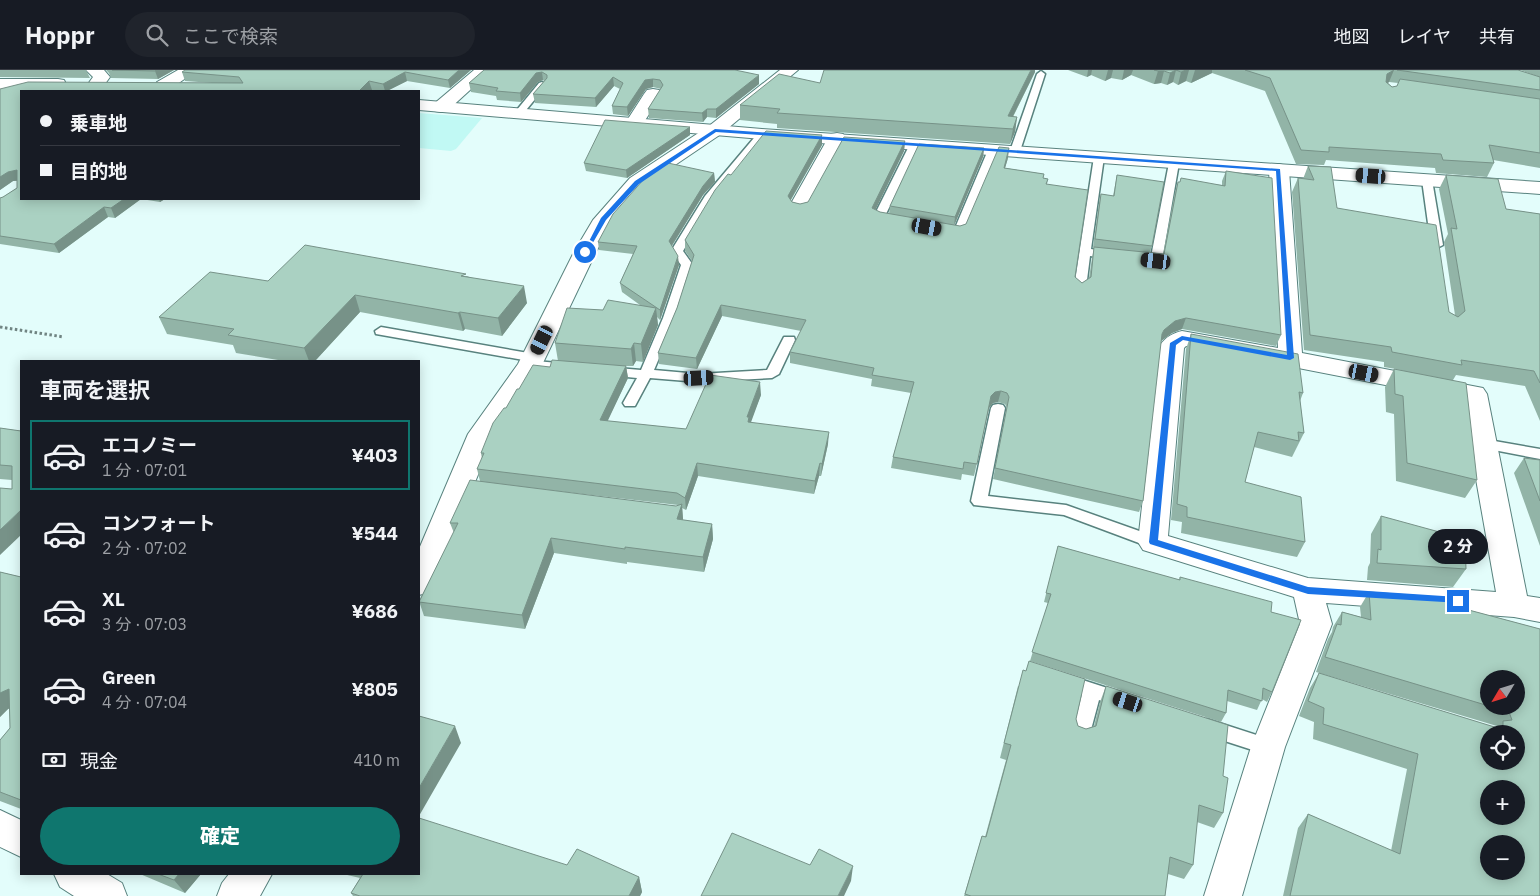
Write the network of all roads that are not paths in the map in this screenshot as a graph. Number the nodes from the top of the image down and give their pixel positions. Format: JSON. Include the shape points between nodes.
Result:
{"nodes":[{"id":1,"x":189,"y":70,"type":"edge"},
{"id":2,"x":484,"y":70,"type":"edge"},
{"id":3,"x":790,"y":70,"type":"edge"},
{"id":4,"x":1041,"y":74,"type":"dead end"},
{"id":5,"x":0,"y":84,"type":"edge"},
{"id":6,"x":31,"y":84,"type":"junction"},
{"id":7,"x":80,"y":84,"type":"edge"},
{"id":8,"x":115,"y":85,"type":"edge"},
{"id":9,"x":542,"y":85,"type":"edge"},
{"id":10,"x":144,"y":86,"type":"edge"},
{"id":11,"x":164,"y":86,"type":"junction"},
{"id":12,"x":191,"y":88,"type":"edge"},
{"id":13,"x":0,"y":92,"type":"edge"},
{"id":14,"x":653,"y":94,"type":"dead end"},
{"id":15,"x":420,"y":105,"type":"edge"},
{"id":16,"x":441,"y":107,"type":"junction"},
{"id":17,"x":518,"y":113,"type":"junction"},
{"id":18,"x":634,"y":122,"type":"junction"},
{"id":19,"x":715,"y":130,"type":"junction"},
{"id":20,"x":762,"y":134,"type":"junction"},
{"id":21,"x":836,"y":138,"type":"junction"},
{"id":22,"x":915,"y":144,"type":"junction"},
{"id":23,"x":993,"y":150,"type":"junction"},
{"id":24,"x":1015,"y":152,"type":"junction"},
{"id":25,"x":1098,"y":157,"type":"junction"},
{"id":26,"x":1174,"y":163,"type":"junction"},
{"id":27,"x":1278,"y":170,"type":"junction"},
{"id":28,"x":1427,"y":180,"type":"junction"},
{"id":29,"x":1540,"y":188,"type":"edge"},
{"id":30,"x":799,"y":207,"type":"edge"},
{"id":31,"x":906,"y":223,"type":"edge"},
{"id":32,"x":932,"y":228,"type":"edge"},
{"id":33,"x":1085,"y":252,"type":"junction"},
{"id":34,"x":1438,"y":258,"type":"edge"},
{"id":35,"x":1080,"y":288,"type":"edge"},
{"id":36,"x":381,"y":331,"type":"dead end"},
{"id":37,"x":789,"y":340,"type":"dead end"},
{"id":38,"x":1290,"y":358,"type":"junction"},
{"id":39,"x":532,"y":361,"type":"junction"},
{"id":40,"x":647,"y":375,"type":"junction"},
{"id":41,"x":630,"y":403,"type":"dead end"},
{"id":42,"x":998,"y":408,"type":"dead end"},
{"id":43,"x":1483,"y":444,"type":"junction"},
{"id":44,"x":1540,"y":454,"type":"edge"},
{"id":45,"x":1153,"y":542,"type":"junction"},
{"id":46,"x":420,"y":582,"type":"edge"},
{"id":47,"x":1308,"y":590,"type":"junction"},
{"id":48,"x":1527,"y":607,"type":"edge"},
{"id":49,"x":1048,"y":676,"type":"edge"},
{"id":50,"x":1092,"y":690,"type":"junction"},
{"id":51,"x":1139,"y":705,"type":"edge"},
{"id":52,"x":1194,"y":723,"type":"edge"},
{"id":53,"x":1081,"y":734,"type":"edge"},
{"id":54,"x":1268,"y":747,"type":"junction"},
{"id":55,"x":0,"y":827,"type":"edge"},
{"id":56,"x":20,"y":839,"type":"edge"},
{"id":57,"x":76,"y":875,"type":"edge"},
{"id":58,"x":251,"y":875,"type":"edge"},
{"id":59,"x":1226,"y":895,"type":"edge"},
{"id":60,"x":108,"y":896,"type":"edge"},
{"id":61,"x":236,"y":896,"type":"edge"}],
"edges":[{"from":1,"to":11,"type":"street"},
{"from":2,"to":16,"type":"street"},
{"from":3,"to":19,"type":"street"},
{"from":4,"to":24,"type":"lane"},
{"from":5,"to":6,"type":"street"},
{"from":6,"to":7,"type":"street"},
{"from":6,"to":13,"type":"street"},
{"from":7,"to":8,"type":"street"},
{"from":9,"to":17,"type":"lane"},
{"from":10,"to":11,"type":"street"},
{"from":11,"to":12,"type":"street"},
{"from":14,"to":18,"type":"street"},
{"from":15,"to":16,"type":"street"},
{"from":16,"to":17,"type":"street"},
{"from":17,"to":18,"type":"street"},
{"from":18,"to":19,"type":"street"},
{"from":19,"to":20,"type":"street"},
{"from":19,"to":39,"type":"street","via":[[637,182],[603,220]]},
{"from":20,"to":21,"type":"street"},
{"from":20,"to":40,"type":"lane","via":[[709,198],[677,251],[687,265]]},
{"from":21,"to":22,"type":"street"},
{"from":21,"to":30,"type":"street"},
{"from":22,"to":23,"type":"street"},
{"from":22,"to":31,"type":"lane","via":[[879,218]]},
{"from":23,"to":24,"type":"street"},
{"from":23,"to":32,"type":"lane","via":[[959,232]]},
{"from":24,"to":25,"type":"street"},
{"from":25,"to":26,"type":"street"},
{"from":25,"to":33,"type":"lane"},
{"from":26,"to":27,"type":"street"},
{"from":26,"to":33,"type":"lane","via":[[1156,261]]},
{"from":27,"to":28,"type":"street"},
{"from":27,"to":38,"type":"street"},
{"from":28,"to":29,"type":"street"},
{"from":28,"to":34,"type":"lane"},
{"from":33,"to":35,"type":"lane"},
{"from":36,"to":39,"type":"lane"},
{"from":37,"to":40,"type":"lane","via":[[772,374],[699,378]]},
{"from":38,"to":43,"type":"street","via":[[1474,394]]},
{"from":38,"to":45,"type":"street","via":[[1182,338],[1172,344]]},
{"from":39,"to":40,"type":"lane","via":[[584,370]]},
{"from":39,"to":46,"type":"street","via":[[481,434],[468,488]]},
{"from":40,"to":41,"type":"lane"},
{"from":42,"to":45,"type":"lane","via":[[979,500],[1066,510]]},
{"from":43,"to":44,"type":"lane"},
{"from":43,"to":48,"type":"street"},
{"from":45,"to":47,"type":"street"},
{"from":47,"to":48,"type":"street"},
{"from":47,"to":54,"type":"street","via":[[1316,624],[1305,678]]},
{"from":49,"to":50,"type":"lane"},
{"from":50,"to":51,"type":"lane"},
{"from":50,"to":53,"type":"lane"},
{"from":52,"to":54,"type":"lane"},
{"from":54,"to":59,"type":"street"},
{"from":55,"to":56,"type":"street"},
{"from":57,"to":60,"type":"street"},
{"from":58,"to":61,"type":"street"}]}
